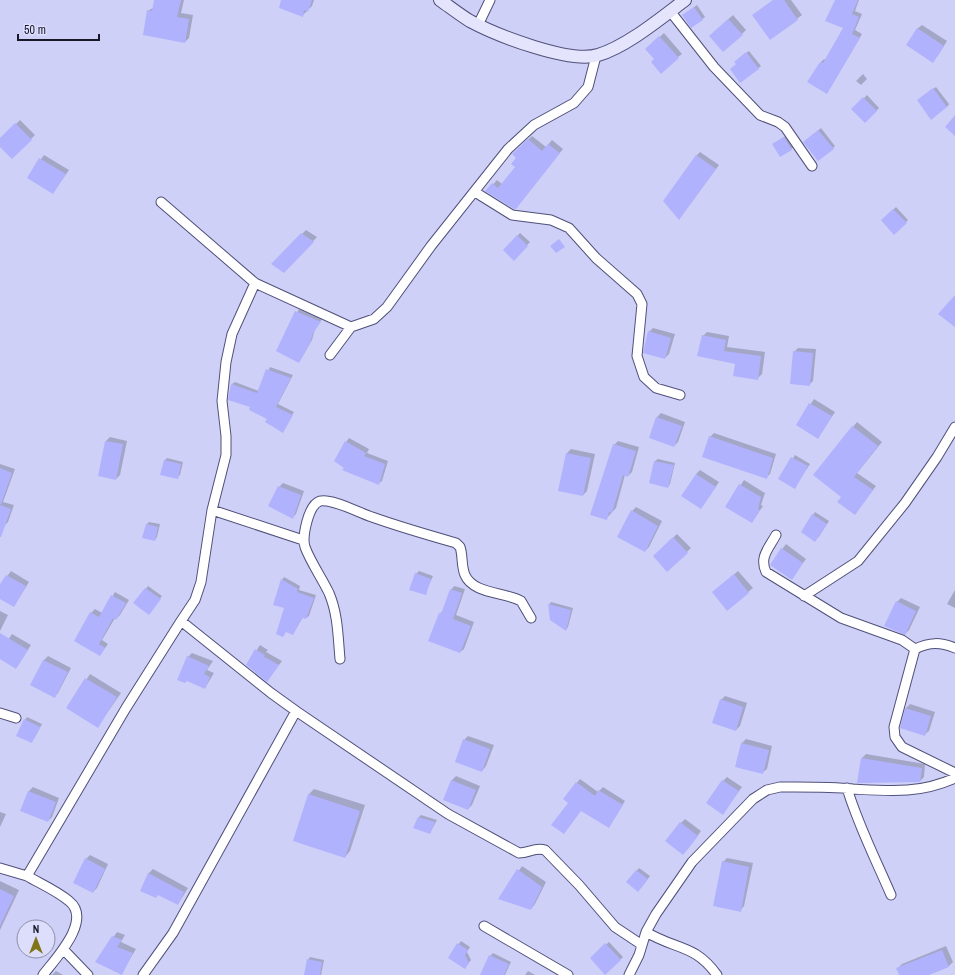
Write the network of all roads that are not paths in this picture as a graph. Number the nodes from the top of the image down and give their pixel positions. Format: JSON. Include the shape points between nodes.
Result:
{"nodes":[{"id":1,"x":440,"y":0,"type":"edge"},
{"id":2,"x":490,"y":0,"type":"edge"},
{"id":3,"x":685,"y":0,"type":"edge"},
{"id":4,"x":670,"y":11,"type":"junction"},
{"id":5,"x":478,"y":25,"type":"junction"},
{"id":6,"x":596,"y":56,"type":"junction"},
{"id":7,"x":812,"y":166,"type":"dead end"},
{"id":8,"x":474,"y":192,"type":"junction"},
{"id":9,"x":161,"y":202,"type":"dead end"},
{"id":10,"x":255,"y":283,"type":"junction"},
{"id":11,"x":351,"y":327,"type":"junction"},
{"id":12,"x":330,"y":355,"type":"dead end"},
{"id":13,"x":680,"y":396,"type":"dead end"},
{"id":14,"x":955,"y":427,"type":"edge"},
{"id":15,"x":212,"y":510,"type":"junction"},
{"id":16,"x":776,"y":535,"type":"dead end"},
{"id":17,"x":303,"y":540,"type":"junction"},
{"id":18,"x":804,"y":596,"type":"junction"},
{"id":19,"x":531,"y":618,"type":"dead end"},
{"id":20,"x":181,"y":621,"type":"junction"},
{"id":21,"x":955,"y":648,"type":"edge"},
{"id":22,"x":916,"y":649,"type":"junction"},
{"id":23,"x":340,"y":659,"type":"dead end"},
{"id":24,"x":296,"y":710,"type":"junction"},
{"id":25,"x":0,"y":713,"type":"edge"},
{"id":26,"x":16,"y":718,"type":"dead end"},
{"id":27,"x":955,"y":773,"type":"edge"},
{"id":28,"x":955,"y":778,"type":"edge"},
{"id":29,"x":847,"y":788,"type":"junction"},
{"id":30,"x":0,"y":868,"type":"edge"},
{"id":31,"x":27,"y":876,"type":"junction"},
{"id":32,"x":891,"y":895,"type":"dead end"},
{"id":33,"x":484,"y":926,"type":"dead end"},
{"id":34,"x":646,"y":932,"type":"junction"},
{"id":35,"x":642,"y":945,"type":"junction"},
{"id":36,"x":63,"y":949,"type":"junction"},
{"id":37,"x":43,"y":975,"type":"edge"},
{"id":38,"x":88,"y":975,"type":"edge"},
{"id":39,"x":143,"y":975,"type":"edge"},
{"id":40,"x":568,"y":975,"type":"edge"},
{"id":41,"x":629,"y":975,"type":"edge"},
{"id":42,"x":717,"y":975,"type":"edge"}],
"edges":[{"from":1,"to":5,"type":"street"},
{"from":2,"to":5,"type":"street"},
{"from":3,"to":4,"type":"street"},
{"from":4,"to":6,"type":"street","via":[[616,48]]},
{"from":4,"to":7,"type":"street","via":[[714,67],[760,116],[785,127]]},
{"from":5,"to":6,"type":"street","via":[[524,43],[570,56]]},
{"from":6,"to":8,"type":"street","via":[[588,87],[574,103],[534,125],[508,149]]},
{"from":8,"to":11,"type":"street","via":[[387,307],[374,319]]},
{"from":8,"to":13,"type":"street","via":[[512,215],[551,220],[569,228],[596,258],[637,294],[642,304],[637,356],[644,377],[656,388]]},
{"from":9,"to":10,"type":"street"},
{"from":10,"to":11,"type":"street"},
{"from":10,"to":15,"type":"street","via":[[235,324],[226,362],[222,401],[226,454]]},
{"from":11,"to":12,"type":"street"},
{"from":14,"to":18,"type":"street","via":[[905,503],[858,562]]},
{"from":15,"to":17,"type":"street"},
{"from":15,"to":20,"type":"street","via":[[201,582],[195,600]]},
{"from":16,"to":18,"type":"street","via":[[763,557],[766,572]]},
{"from":17,"to":19,"type":"street","via":[[315,504],[325,501],[456,543],[460,547],[464,574],[469,582],[479,588],[521,600]]},
{"from":17,"to":23,"type":"street","via":[[330,595],[336,614]]},
{"from":18,"to":22,"type":"street","via":[[841,618],[902,640]]},
{"from":20,"to":24,"type":"street","via":[[264,688]]},
{"from":20,"to":31,"type":"street","via":[[126,708]]},
{"from":21,"to":22,"type":"street","via":[[934,642]]},
{"from":22,"to":27,"type":"street","via":[[894,727],[895,737],[902,747]]},
{"from":24,"to":35,"type":"street","via":[[448,814],[519,853],[539,848],[545,850],[615,927]]},
{"from":24,"to":39,"type":"street","via":[[173,933]]},
{"from":25,"to":26,"type":"street"},
{"from":28,"to":29,"type":"street","via":[[911,790],[887,792]]},
{"from":29,"to":32,"type":"street","via":[[856,816]]},
{"from":29,"to":34,"type":"street","via":[[780,787],[767,790],[753,799],[692,862]]},
{"from":30,"to":31,"type":"street"},
{"from":31,"to":36,"type":"street","via":[[71,902],[76,912],[76,928]]},
{"from":33,"to":40,"type":"street"},
{"from":34,"to":35,"type":"street"},
{"from":34,"to":42,"type":"street","via":[[698,955]]},
{"from":35,"to":41,"type":"street"},
{"from":36,"to":37,"type":"street"},
{"from":36,"to":38,"type":"street"}]}
